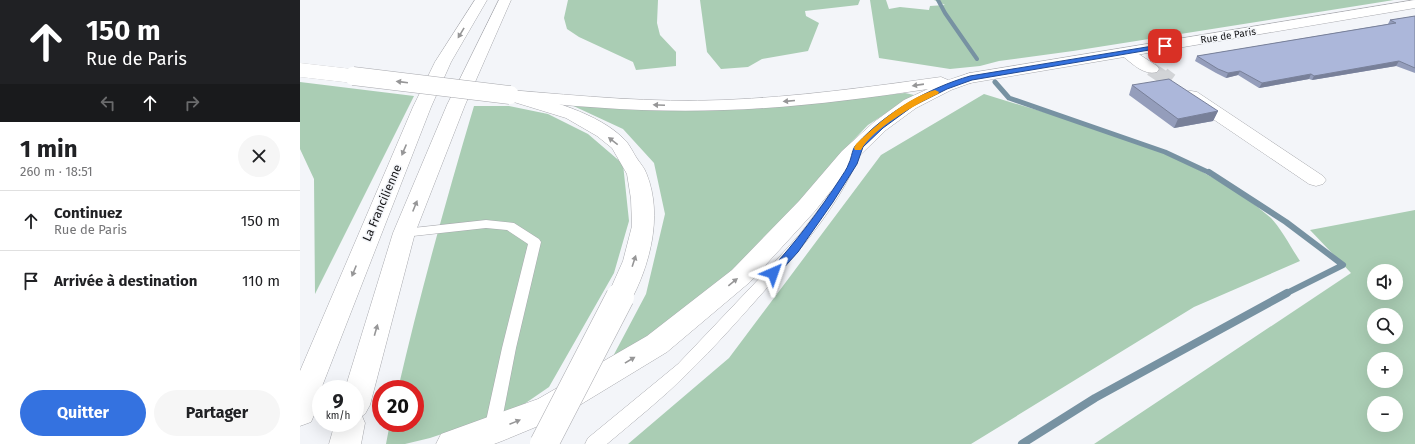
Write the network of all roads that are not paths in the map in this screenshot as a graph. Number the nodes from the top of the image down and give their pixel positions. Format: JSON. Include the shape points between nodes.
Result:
{"nodes":[{"id":1,"x":481,"y":0,"type":"edge"},
{"id":2,"x":505,"y":0,"type":"edge"},
{"id":3,"x":1415,"y":4,"type":"edge"},
{"id":4,"x":1126,"y":52,"type":"junction"},
{"id":5,"x":1150,"y":69,"type":"tunnel mouth"},
{"id":6,"x":300,"y":70,"type":"edge"},
{"id":7,"x":970,"y":78,"type":"junction"},
{"id":8,"x":1177,"y":86,"type":"tunnel mouth"},
{"id":9,"x":510,"y":95,"type":"junction"},
{"id":10,"x":859,"y":146,"type":"junction"},
{"id":11,"x":1316,"y":180,"type":"dead end"},
{"id":12,"x":404,"y":234,"type":"junction"},
{"id":13,"x":362,"y":380,"type":"edge"},
{"id":14,"x":300,"y":413,"type":"edge"},
{"id":15,"x":491,"y":431,"type":"junction"},
{"id":16,"x":348,"y":432,"type":"edge"},
{"id":17,"x":345,"y":444,"type":"edge"},
{"id":18,"x":452,"y":444,"type":"edge"},
{"id":19,"x":544,"y":444,"type":"edge"},
{"id":20,"x":594,"y":444,"type":"edge"}],
"edges":[{"from":1,"to":14,"type":"main road","name":"La Francilienne","one_way":true,"via":[[444,62],[422,107],[308,386]]},
{"from":12,"to":2,"type":"main road","one_way":true,"via":[[456,105]]},
{"from":3,"to":4,"type":"main road","name":"Rue de Paris"},
{"from":4,"to":5,"type":"main road"},
{"from":4,"to":7,"type":"main road","name":"Rue de Paris"},
{"from":9,"to":6,"type":"main road","one_way":true,"bridge":true},
{"from":7,"to":9,"type":"main road","one_way":true,"via":[[837,97],[724,105],[598,103]]},
{"from":7,"to":10,"type":"main road","via":[[910,104],[880,126]]},
{"from":8,"to":11,"type":"main road"},
{"from":19,"to":9,"type":"main road","one_way":true,"bridge":true,"via":[[620,297],[635,261],[643,226],[642,199],[637,174],[620,145],[572,114]]},
{"from":15,"to":10,"type":"main road","one_way":true,"via":[[549,408],[657,344],[741,276]]},
{"from":10,"to":20,"type":"lane","via":[[849,170],[794,250],[672,380]]},
{"from":13,"to":12,"type":"main road","one_way":true},
{"from":12,"to":15,"type":"lane","via":[[486,224],[510,226],[535,242]]},
{"from":15,"to":18,"type":"main road"},
{"from":16,"to":17,"type":"main road"}]}
